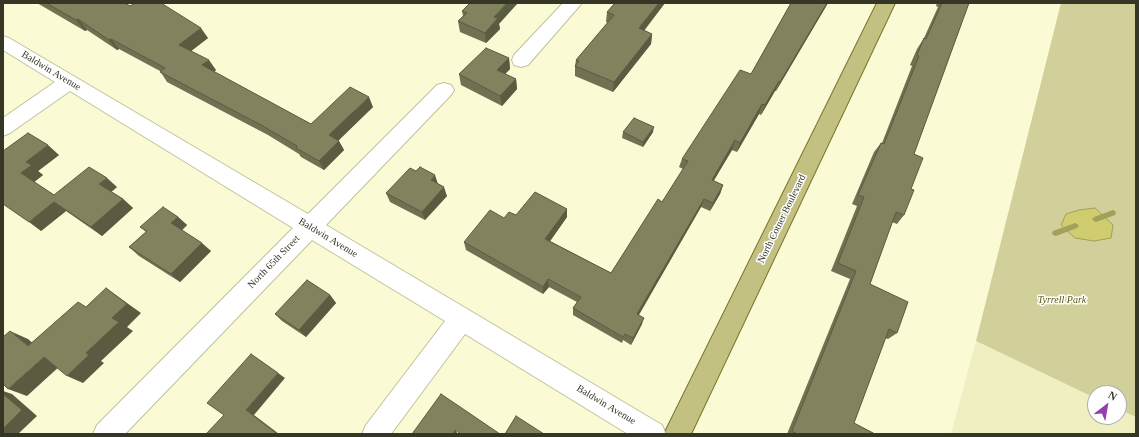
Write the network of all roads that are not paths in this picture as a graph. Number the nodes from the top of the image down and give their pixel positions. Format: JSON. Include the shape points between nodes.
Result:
{"nodes":[{"id":1,"x":573,"y":3,"type":"edge"},
{"id":2,"x":886,"y":3,"type":"edge"},
{"id":3,"x":3,"y":42,"type":"edge"},
{"id":4,"x":521,"y":60,"type":"dead end"},
{"id":5,"x":69,"y":82,"type":"junction"},
{"id":6,"x":444,"y":90,"type":"dead end"},
{"id":7,"x":3,"y":128,"type":"edge"},
{"id":8,"x":308,"y":226,"type":"junction"},
{"id":9,"x":462,"y":318,"type":"junction"},
{"id":10,"x":106,"y":434,"type":"edge"},
{"id":11,"x":375,"y":434,"type":"edge"},
{"id":12,"x":653,"y":434,"type":"edge"},
{"id":13,"x":677,"y":434,"type":"edge"}],
"edges":[{"from":1,"to":4,"type":"street"},
{"from":2,"to":13,"type":"main road","name":"North Cotner Boulevard"},
{"from":3,"to":5,"type":"street","name":"Baldwin Avenue"},
{"from":5,"to":7,"type":"street"},
{"from":5,"to":8,"type":"street","name":"Baldwin Avenue"},
{"from":6,"to":8,"type":"street","name":"North 65th Street"},
{"from":8,"to":9,"type":"street","name":"Baldwin Avenue"},
{"from":8,"to":10,"type":"street","name":"North 65th Street"},
{"from":9,"to":11,"type":"street"},
{"from":9,"to":12,"type":"street","name":"Baldwin Avenue"}]}
